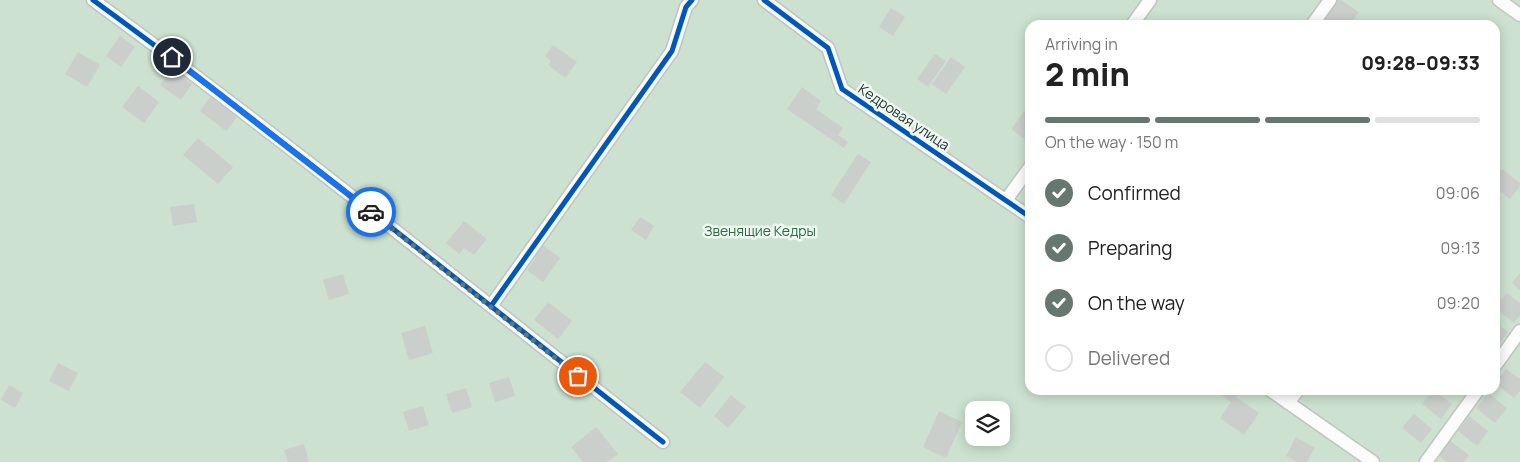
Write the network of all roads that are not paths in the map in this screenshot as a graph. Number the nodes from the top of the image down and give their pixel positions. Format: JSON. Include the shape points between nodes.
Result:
{"nodes":[{"id":1,"x":93,"y":0,"type":"edge"},
{"id":2,"x":692,"y":0,"type":"edge"},
{"id":3,"x":764,"y":0,"type":"edge"},
{"id":4,"x":1150,"y":0,"type":"edge"},
{"id":5,"x":1330,"y":0,"type":"edge"},
{"id":6,"x":1499,"y":0,"type":"edge"},
{"id":7,"x":1520,"y":15,"type":"edge"},
{"id":8,"x":1136,"y":20,"type":"edge"},
{"id":9,"x":1316,"y":20,"type":"edge"},
{"id":10,"x":1025,"y":174,"type":"edge"},
{"id":11,"x":1006,"y":200,"type":"junction"},
{"id":12,"x":1025,"y":213,"type":"edge"},
{"id":13,"x":491,"y":306,"type":"junction"},
{"id":14,"x":1520,"y":331,"type":"edge"},
{"id":15,"x":1500,"y":359,"type":"edge"},
{"id":16,"x":1277,"y":395,"type":"edge"},
{"id":17,"x":1294,"y":395,"type":"edge"},
{"id":18,"x":1474,"y":395,"type":"edge"},
{"id":19,"x":1288,"y":403,"type":"junction"},
{"id":20,"x":663,"y":442,"type":"dead end"},
{"id":21,"x":1373,"y":462,"type":"edge"},
{"id":22,"x":1426,"y":462,"type":"edge"}],
"edges":[{"from":1,"to":13,"type":"street","via":[[286,144]]},
{"from":2,"to":13,"type":"street","via":[[686,7],[672,50]]},
{"from":3,"to":11,"type":"street","name":"Кедровая улица","via":[[828,48],[842,89]]},
{"from":4,"to":8,"type":"street"},
{"from":5,"to":9,"type":"street"},
{"from":6,"to":7,"type":"street"},
{"from":10,"to":11,"type":"street"},
{"from":11,"to":12,"type":"street","name":"Кедровая улица"},
{"from":13,"to":20,"type":"street"},
{"from":14,"to":15,"type":"street"},
{"from":16,"to":19,"type":"street"},
{"from":17,"to":19,"type":"street"},
{"from":18,"to":22,"type":"street"},
{"from":19,"to":21,"type":"street"}]}
